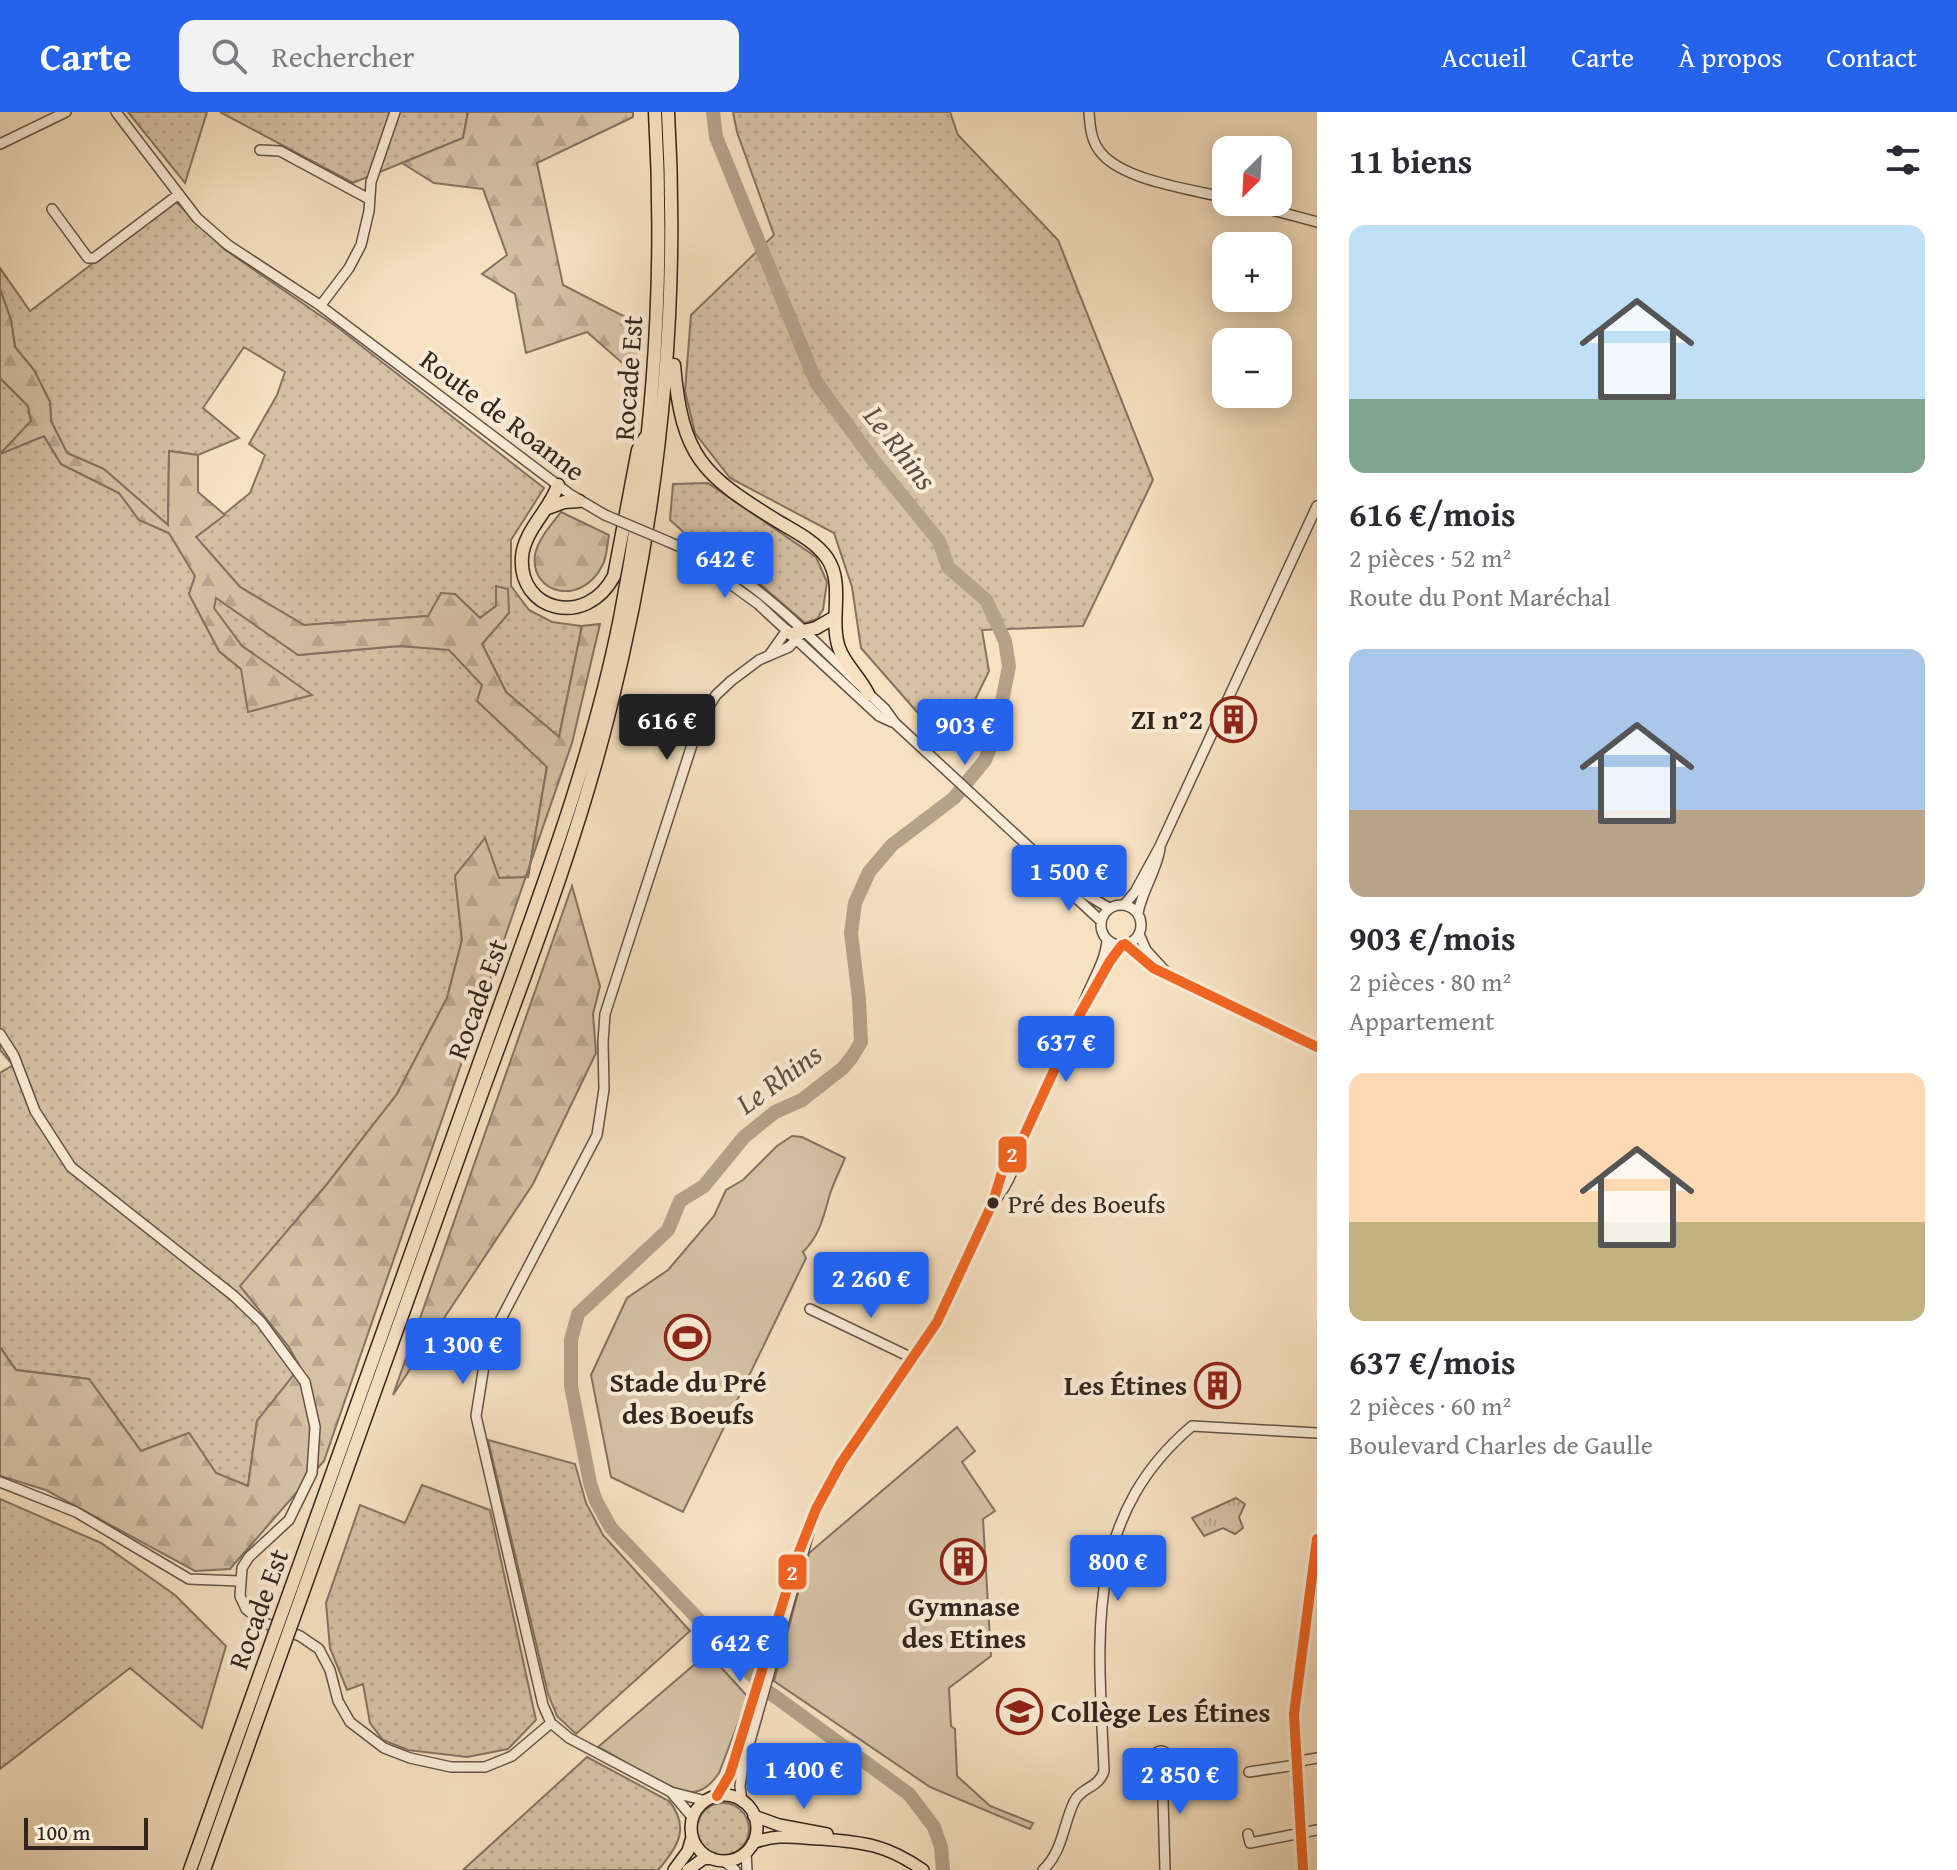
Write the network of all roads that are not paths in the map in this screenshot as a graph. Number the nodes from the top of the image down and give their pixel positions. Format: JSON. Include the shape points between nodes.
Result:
{"nodes":[{"id":1,"x":66,"y":112,"type":"edge"},
{"id":2,"x":116,"y":112,"type":"edge"},
{"id":3,"x":395,"y":112,"type":"edge"},
{"id":4,"x":655,"y":112,"type":"edge"},
{"id":5,"x":668,"y":112,"type":"edge"},
{"id":6,"x":1089,"y":112,"type":"edge"},
{"id":7,"x":0,"y":144,"type":"edge"},
{"id":8,"x":260,"y":150,"type":"dead end"},
{"id":9,"x":179,"y":194,"type":"junction"},
{"id":10,"x":1212,"y":194,"type":"edge"},
{"id":11,"x":369,"y":199,"type":"junction"},
{"id":12,"x":52,"y":209,"type":"dead end"},
{"id":13,"x":1292,"y":215,"type":"edge"},
{"id":14,"x":1317,"y":222,"type":"edge"},
{"id":15,"x":321,"y":305,"type":"junction"},
{"id":16,"x":669,"y":355,"type":"junction"},
{"id":17,"x":649,"y":431,"type":"junction"},
{"id":18,"x":558,"y":485,"type":"junction"},
{"id":19,"x":579,"y":501,"type":"junction"},
{"id":20,"x":548,"y":508,"type":"junction"},
{"id":21,"x":1316,"y":512,"type":"edge"},
{"id":22,"x":835,"y":617,"type":"junction"},
{"id":23,"x":796,"y":633,"type":"junction"},
{"id":24,"x":770,"y":654,"type":"junction"},
{"id":25,"x":868,"y":694,"type":"junction"},
{"id":26,"x":895,"y":723,"type":"junction"},
{"id":27,"x":1160,"y":846,"type":"junction"},
{"id":28,"x":1069,"y":884,"type":"junction"},
{"id":29,"x":1124,"y":905,"type":"junction"},
{"id":30,"x":1109,"y":908,"type":"junction"},
{"id":31,"x":1138,"y":913,"type":"junction"},
{"id":32,"x":1101,"y":921,"type":"junction"},
{"id":33,"x":1139,"y":934,"type":"junction"},
{"id":34,"x":1107,"y":939,"type":"junction"},
{"id":35,"x":1124,"y":945,"type":"junction"},
{"id":36,"x":1169,"y":975,"type":"junction"},
{"id":37,"x":1080,"y":1014,"type":"junction"},
{"id":38,"x":0,"y":1034,"type":"edge"},
{"id":39,"x":1317,"y":1047,"type":"edge"},
{"id":40,"x":810,"y":1309,"type":"dead end"},
{"id":41,"x":912,"y":1360,"type":"junction"},
{"id":42,"x":1317,"y":1433,"type":"edge"},
{"id":43,"x":0,"y":1482,"type":"edge"},
{"id":44,"x":1317,"y":1539,"type":"edge"},
{"id":45,"x":239,"y":1581,"type":"junction"},
{"id":46,"x":297,"y":1590,"type":"junction"},
{"id":47,"x":267,"y":1674,"type":"junction"},
{"id":48,"x":754,"y":1714,"type":"junction"},
{"id":49,"x":551,"y":1723,"type":"junction"},
{"id":50,"x":1317,"y":1758,"type":"edge"},
{"id":51,"x":1296,"y":1763,"type":"junction"},
{"id":52,"x":1162,"y":1765,"type":"dead end"},
{"id":53,"x":1249,"y":1772,"type":"dead end"},
{"id":54,"x":671,"y":1792,"type":"junction"},
{"id":55,"x":712,"y":1799,"type":"junction"},
{"id":56,"x":742,"y":1802,"type":"junction"},
{"id":57,"x":754,"y":1816,"type":"junction"},
{"id":58,"x":693,"y":1818,"type":"junction"},
{"id":59,"x":1317,"y":1830,"type":"edge"},
{"id":60,"x":1300,"y":1833,"type":"junction"},
{"id":61,"x":1248,"y":1834,"type":"dead end"},
{"id":62,"x":692,"y":1836,"type":"junction"},
{"id":63,"x":839,"y":1839,"type":"junction"},
{"id":64,"x":750,"y":1847,"type":"junction"},
{"id":65,"x":711,"y":1858,"type":"junction"},
{"id":66,"x":724,"y":1861,"type":"junction"},
{"id":67,"x":907,"y":1865,"type":"edge"},
{"id":68,"x":922,"y":1869,"type":"edge"},
{"id":69,"x":190,"y":1870,"type":"edge"},
{"id":70,"x":204,"y":1870,"type":"edge"},
{"id":71,"x":674,"y":1870,"type":"edge"},
{"id":72,"x":688,"y":1870,"type":"edge"},
{"id":73,"x":735,"y":1870,"type":"edge"},
{"id":74,"x":747,"y":1870,"type":"edge"},
{"id":75,"x":1043,"y":1870,"type":"edge"},
{"id":76,"x":1165,"y":1870,"type":"edge"},
{"id":77,"x":1303,"y":1870,"type":"edge"}],
"edges":[{"from":1,"to":7,"type":"street"},
{"from":2,"to":9,"type":"street","name":"Route de Roanne"},
{"from":3,"to":11,"type":"street"},
{"from":4,"to":17,"type":"highway","name":"Rocade Est","via":[[659,242]]},
{"from":5,"to":16,"type":"highway","name":"Rocade Est"},
{"from":6,"to":10,"type":"street","via":[[1091,133],[1113,163],[1130,173]]},
{"from":8,"to":11,"type":"street","via":[[280,151]]},
{"from":9,"to":12,"type":"street","via":[[94,258],[81,251]]},
{"from":9,"to":15,"type":"street","name":"Route de Roanne","via":[[228,245]]},
{"from":11,"to":15,"type":"street","via":[[361,245]]},
{"from":13,"to":14,"type":"street"},
{"from":15,"to":18,"type":"street","name":"Route de Roanne"},
{"from":16,"to":22,"type":"highway","via":[[681,423],[696,455],[732,492],[820,549],[835,576]]},
{"from":16,"to":46,"type":"highway","name":"Rocade Est","via":[[650,520],[610,712],[586,794]]},
{"from":17,"to":20,"type":"highway","via":[[638,450],[614,576],[601,596],[582,607],[550,605],[526,582],[524,548]]},
{"from":17,"to":46,"type":"highway","name":"Rocade Est","via":[[619,620],[575,788]]},
{"from":18,"to":19,"type":"street","name":"Route de Roanne"},
{"from":18,"to":20,"type":"highway"},
{"from":19,"to":20,"type":"highway"},
{"from":19,"to":23,"type":"street","name":"Route de Roanne","bridge":true,"via":[[683,549]]},
{"from":21,"to":27,"type":"street"},
{"from":22,"to":23,"type":"highway"},
{"from":22,"to":25,"type":"highway","via":[[840,649]]},
{"from":23,"to":24,"type":"street"},
{"from":23,"to":24,"type":"street","via":[[779,652]]},
{"from":23,"to":25,"type":"street"},
{"from":23,"to":26,"type":"street","via":[[879,716]]},
{"from":24,"to":49,"type":"street","via":[[716,695],[700,720],[605,1014],[597,1135],[501,1319],[479,1383],[476,1416],[483,1452]]},
{"from":25,"to":26,"type":"street"},
{"from":26,"to":28,"type":"street"},
{"from":27,"to":29,"type":"street"},
{"from":27,"to":31,"type":"street"},
{"from":28,"to":30,"type":"street"},
{"from":28,"to":32,"type":"street","via":[[1073,895]]},
{"from":29,"to":30,"type":"street"},
{"from":29,"to":31,"type":"street"},
{"from":30,"to":32,"type":"street"},
{"from":31,"to":33,"type":"street"},
{"from":32,"to":34,"type":"street"},
{"from":33,"to":35,"type":"street"},
{"from":33,"to":36,"type":"street"},
{"from":34,"to":35,"type":"street"},
{"from":34,"to":37,"type":"street"},
{"from":35,"to":36,"type":"street"},
{"from":35,"to":37,"type":"street"},
{"from":36,"to":39,"type":"street"},
{"from":37,"to":41,"type":"street","via":[[1022,1140],[1007,1161],[937,1322]]},
{"from":38,"to":45,"type":"street","via":[[35,1111],[71,1167],[234,1296],[261,1322],[305,1382],[315,1427],[312,1473],[295,1510],[249,1557]]},
{"from":40,"to":41,"type":"street"},
{"from":41,"to":48,"type":"street","via":[[827,1486],[802,1541]]},
{"from":42,"to":75,"type":"street","via":[[1192,1426],[1148,1472],[1131,1499],[1103,1582],[1104,1771],[1074,1801],[1056,1854]]},
{"from":43,"to":45,"type":"street","via":[[76,1512],[189,1579]]},
{"from":44,"to":51,"type":"street","via":[[1294,1714]]},
{"from":45,"to":49,"type":"street","via":[[246,1609],[319,1649],[350,1722],[384,1748],[451,1767],[485,1767],[512,1756]]},
{"from":46,"to":47,"type":"highway","name":"Rocade Est","bridge":true},
{"from":47,"to":69,"type":"highway","name":"Rocade Est"},
{"from":47,"to":70,"type":"highway","name":"Rocade Est"},
{"from":48,"to":55,"type":"street","via":[[730,1774]]},
{"from":48,"to":56,"type":"street","via":[[740,1779]]},
{"from":49,"to":54,"type":"street","via":[[569,1738]]},
{"from":50,"to":51,"type":"street"},
{"from":51,"to":53,"type":"street"},
{"from":51,"to":60,"type":"street"},
{"from":52,"to":76,"type":"street"},
{"from":54,"to":55,"type":"street"},
{"from":54,"to":58,"type":"street"},
{"from":55,"to":56,"type":"main road","via":[[730,1796]]},
{"from":55,"to":58,"type":"main road"},
{"from":56,"to":57,"type":"main road"},
{"from":57,"to":63,"type":"main road"},
{"from":57,"to":64,"type":"main road","via":[[757,1830]]},
{"from":58,"to":62,"type":"main road"},
{"from":59,"to":60,"type":"street"},
{"from":60,"to":61,"type":"street","via":[[1250,1843]]},
{"from":60,"to":77,"type":"street"},
{"from":62,"to":65,"type":"main road"},
{"from":62,"to":71,"type":"main road"},
{"from":63,"to":64,"type":"main road","via":[[783,1835]]},
{"from":63,"to":67,"type":"main road","via":[[873,1845]]},
{"from":64,"to":66,"type":"main road"},
{"from":64,"to":74,"type":"street"},
{"from":65,"to":66,"type":"main road"},
{"from":65,"to":72,"type":"main road"},
{"from":66,"to":73,"type":"street"},
{"from":67,"to":68,"type":"main road"}]}
